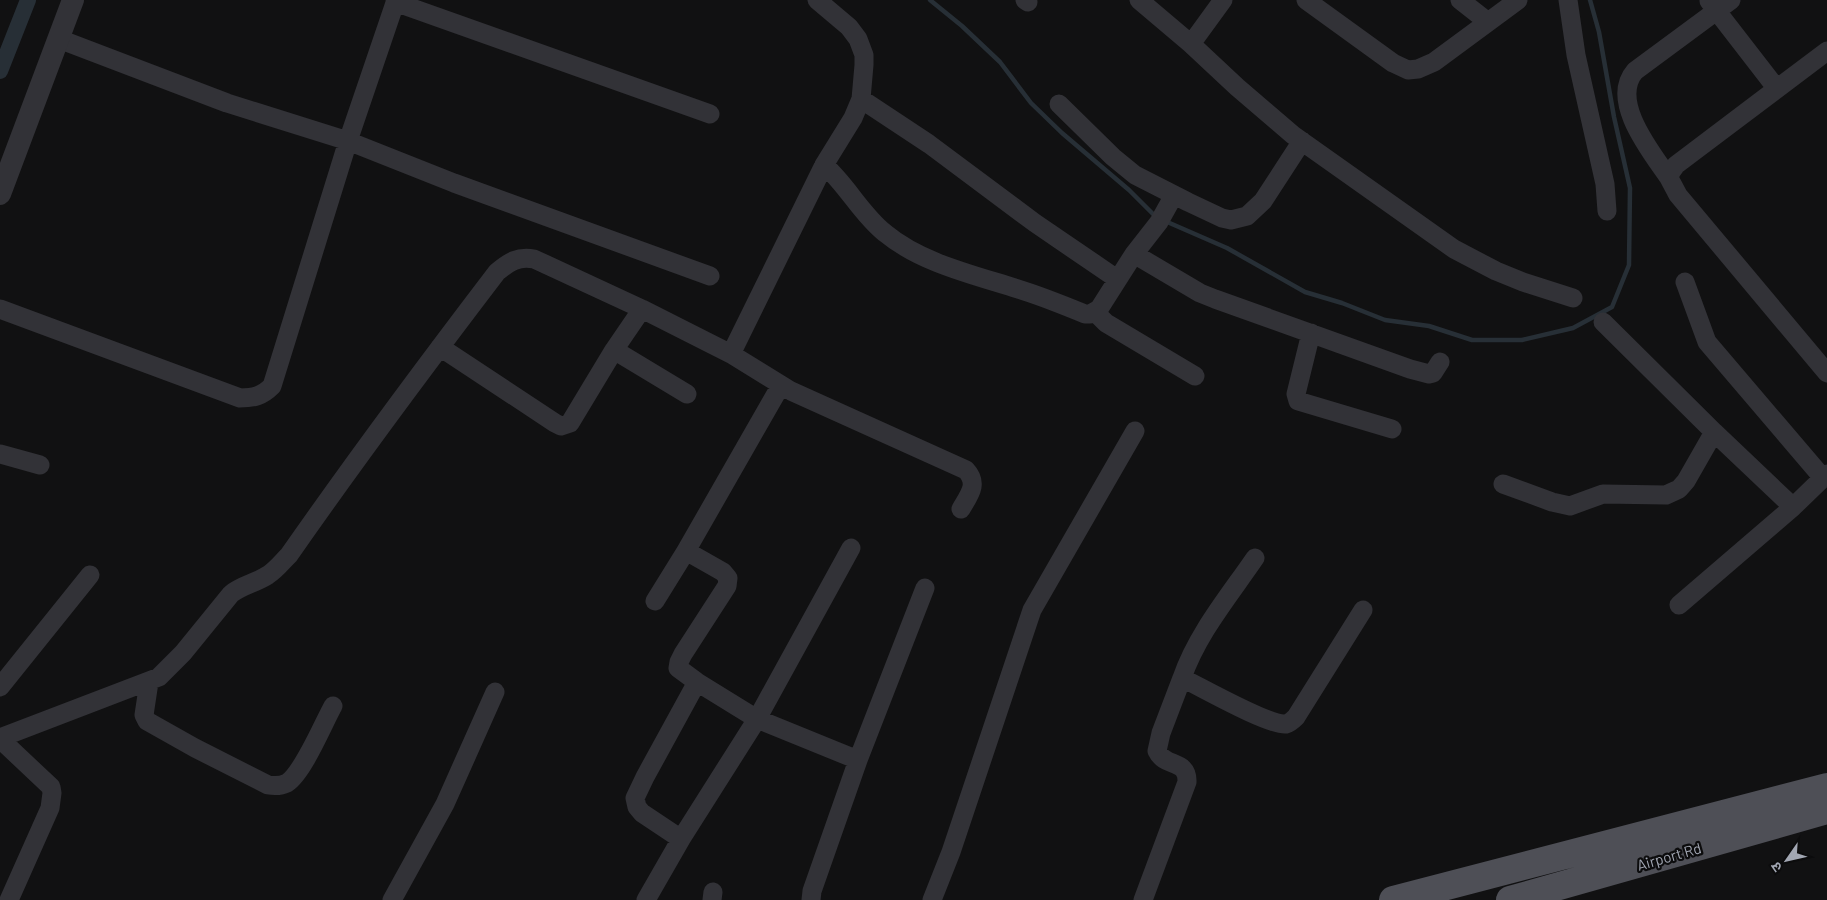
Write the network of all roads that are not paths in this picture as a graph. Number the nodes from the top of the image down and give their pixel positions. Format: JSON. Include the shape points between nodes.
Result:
{"nodes":[{"id":1,"x":73,"y":0,"type":"edge"},
{"id":2,"x":817,"y":0,"type":"edge"},
{"id":3,"x":1139,"y":0,"type":"edge"},
{"id":4,"x":1224,"y":0,"type":"edge"},
{"id":5,"x":1306,"y":0,"type":"edge"},
{"id":6,"x":1460,"y":0,"type":"edge"},
{"id":7,"x":1518,"y":0,"type":"edge"},
{"id":8,"x":1568,"y":0,"type":"edge"},
{"id":9,"x":396,"y":1,"type":"edge"},
{"id":10,"x":1719,"y":4,"type":"edge"},
{"id":11,"x":1488,"y":22,"type":"junction"},
{"id":12,"x":59,"y":39,"type":"junction"},
{"id":13,"x":1191,"y":44,"type":"junction"},
{"id":14,"x":1827,"y":51,"type":"edge"},
{"id":15,"x":1777,"y":89,"type":"junction"},
{"id":16,"x":861,"y":99,"type":"junction"},
{"id":17,"x":1059,"y":104,"type":"dead end"},
{"id":18,"x":710,"y":114,"type":"dead end"},
{"id":19,"x":348,"y":141,"type":"junction"},
{"id":20,"x":1302,"y":141,"type":"junction"},
{"id":21,"x":824,"y":165,"type":"junction"},
{"id":22,"x":1669,"y":178,"type":"junction"},
{"id":23,"x":0,"y":194,"type":"edge"},
{"id":24,"x":1172,"y":198,"type":"junction"},
{"id":25,"x":1607,"y":211,"type":"dead end"},
{"id":26,"x":1134,"y":254,"type":"junction"},
{"id":27,"x":710,"y":276,"type":"dead end"},
{"id":28,"x":1117,"y":279,"type":"junction"},
{"id":29,"x":1685,"y":282,"type":"dead end"},
{"id":30,"x":1573,"y":298,"type":"dead end"},
{"id":31,"x":0,"y":309,"type":"edge"},
{"id":32,"x":642,"y":309,"type":"junction"},
{"id":33,"x":1095,"y":312,"type":"junction"},
{"id":34,"x":1603,"y":322,"type":"dead end"},
{"id":35,"x":1311,"y":333,"type":"junction"},
{"id":36,"x":440,"y":347,"type":"junction"},
{"id":37,"x":614,"y":350,"type":"junction"},
{"id":38,"x":732,"y":354,"type":"junction"},
{"id":39,"x":1440,"y":362,"type":"dead end"},
{"id":40,"x":1827,"y":373,"type":"edge"},
{"id":41,"x":1195,"y":376,"type":"dead end"},
{"id":42,"x":781,"y":385,"type":"junction"},
{"id":43,"x":687,"y":394,"type":"dead end"},
{"id":44,"x":1392,"y":429,"type":"dead end"},
{"id":45,"x":1135,"y":431,"type":"dead end"},
{"id":46,"x":1714,"y":432,"type":"junction"},
{"id":47,"x":0,"y":454,"type":"edge"},
{"id":48,"x":40,"y":466,"type":"dead end"},
{"id":49,"x":1825,"y":476,"type":"edge"},
{"id":50,"x":1503,"y":484,"type":"dead end"},
{"id":51,"x":1793,"y":507,"type":"junction"},
{"id":52,"x":961,"y":509,"type":"dead end"},
{"id":53,"x":850,"y":548,"type":"dead end"},
{"id":54,"x":686,"y":551,"type":"junction"},
{"id":55,"x":1255,"y":558,"type":"dead end"},
{"id":56,"x":90,"y":575,"type":"dead end"},
{"id":57,"x":925,"y":588,"type":"dead end"},
{"id":58,"x":655,"y":601,"type":"dead end"},
{"id":59,"x":1679,"y":605,"type":"dead end"},
{"id":60,"x":1363,"y":610,"type":"dead end"},
{"id":61,"x":1182,"y":678,"type":"junction"},
{"id":62,"x":149,"y":682,"type":"junction"},
{"id":63,"x":697,"y":682,"type":"junction"},
{"id":64,"x":0,"y":687,"type":"edge"},
{"id":65,"x":495,"y":692,"type":"dead end"},
{"id":66,"x":332,"y":706,"type":"dead end"},
{"id":67,"x":757,"y":720,"type":"junction"},
{"id":68,"x":0,"y":739,"type":"edge"},
{"id":69,"x":858,"y":760,"type":"junction"},
{"id":70,"x":1827,"y":787,"type":"edge"},
{"id":71,"x":1827,"y":810,"type":"edge"},
{"id":72,"x":681,"y":839,"type":"junction"},
{"id":73,"x":9,"y":900,"type":"edge"},
{"id":74,"x":392,"y":900,"type":"edge"},
{"id":75,"x":646,"y":900,"type":"edge"},
{"id":76,"x":811,"y":900,"type":"edge"},
{"id":77,"x":932,"y":900,"type":"edge"},
{"id":78,"x":1142,"y":900,"type":"edge"},
{"id":79,"x":1393,"y":900,"type":"edge"},
{"id":80,"x":1510,"y":900,"type":"edge"}],
"edges":[{"from":1,"to":12,"type":"street"},
{"from":2,"to":16,"type":"street","via":[[848,26],[858,39],[864,55]]},
{"from":3,"to":13,"type":"street"},
{"from":4,"to":13,"type":"street"},
{"from":5,"to":11,"type":"street","via":[[1393,63],[1408,70],[1434,62]]},
{"from":6,"to":11,"type":"street"},
{"from":7,"to":11,"type":"street"},
{"from":8,"to":25,"type":"street","via":[[1578,64],[1605,184]]},
{"from":9,"to":18,"type":"street"},
{"from":9,"to":19,"type":"street"},
{"from":10,"to":15,"type":"street"},
{"from":10,"to":22,"type":"street","via":[[1629,78],[1627,96],[1631,114]]},
{"from":12,"to":19,"type":"street","via":[[227,103]]},
{"from":12,"to":23,"type":"street"},
{"from":13,"to":20,"type":"street"},
{"from":14,"to":15,"type":"street"},
{"from":15,"to":22,"type":"street","via":[[1676,165]]},
{"from":16,"to":21,"type":"street"},
{"from":16,"to":28,"type":"street"},
{"from":17,"to":24,"type":"street","via":[[1122,165]]},
{"from":19,"to":27,"type":"street"},
{"from":19,"to":31,"type":"street","via":[[272,386],[265,393],[253,398],[240,398]]},
{"from":20,"to":24,"type":"street","via":[[1263,201],[1247,216],[1231,220],[1222,218]]},
{"from":20,"to":30,"type":"street","via":[[1454,248],[1496,271]]},
{"from":21,"to":33,"type":"street","via":[[878,227],[918,253],[956,270],[1085,314]]},
{"from":21,"to":38,"type":"street"},
{"from":22,"to":40,"type":"street","via":[[1678,195]]},
{"from":24,"to":26,"type":"street","via":[[1159,222]]},
{"from":26,"to":28,"type":"street"},
{"from":26,"to":35,"type":"street","via":[[1208,296]]},
{"from":28,"to":33,"type":"street"},
{"from":29,"to":49,"type":"street","via":[[1707,342],[1717,356]]},
{"from":32,"to":36,"type":"street","via":[[525,257],[509,262],[497,272]]},
{"from":32,"to":37,"type":"street"},
{"from":32,"to":38,"type":"street"},
{"from":33,"to":41,"type":"street","via":[[1106,323]]},
{"from":34,"to":46,"type":"street"},
{"from":35,"to":39,"type":"street","via":[[1426,374],[1433,373]]},
{"from":35,"to":44,"type":"street","via":[[1296,394],[1298,401]]},
{"from":36,"to":37,"type":"street","via":[[562,426],[570,423]]},
{"from":36,"to":62,"type":"street","via":[[289,556],[268,575],[230,594],[183,653]]},
{"from":37,"to":43,"type":"street"},
{"from":38,"to":42,"type":"street"},
{"from":42,"to":52,"type":"street","via":[[966,470],[973,482]]},
{"from":42,"to":54,"type":"street"},
{"from":45,"to":77,"type":"street","via":[[1032,610]]},
{"from":46,"to":50,"type":"street","via":[[1680,489],[1666,494],[1603,494],[1570,506]]},
{"from":46,"to":51,"type":"street"},
{"from":47,"to":48,"type":"street"},
{"from":49,"to":51,"type":"street"},
{"from":51,"to":59,"type":"street"},
{"from":53,"to":67,"type":"street"},
{"from":54,"to":58,"type":"street"},
{"from":54,"to":63,"type":"street","via":[[723,572],[729,582],[678,662],[681,672]]},
{"from":55,"to":61,"type":"street","via":[[1201,639]]},
{"from":56,"to":64,"type":"street"},
{"from":57,"to":69,"type":"street"},
{"from":60,"to":61,"type":"street","via":[[1296,717],[1285,724],[1268,720]]},
{"from":61,"to":78,"type":"street","via":[[1157,751],[1162,758],[1185,770],[1186,782]]},
{"from":62,"to":66,"type":"street","via":[[144,715],[150,723],[268,785],[287,783],[299,772]]},
{"from":62,"to":68,"type":"street"},
{"from":63,"to":67,"type":"street"},
{"from":63,"to":72,"type":"street","via":[[635,798],[642,813]]},
{"from":65,"to":74,"type":"street","via":[[445,804]]},
{"from":67,"to":69,"type":"street"},
{"from":67,"to":72,"type":"street"},
{"from":68,"to":73,"type":"street","via":[[48,783],[52,793],[50,808]]},
{"from":69,"to":76,"type":"street"},
{"from":70,"to":79,"type":"main road"},
{"from":71,"to":80,"type":"main road","name":"Airport Rd"},
{"from":72,"to":75,"type":"street"}]}
